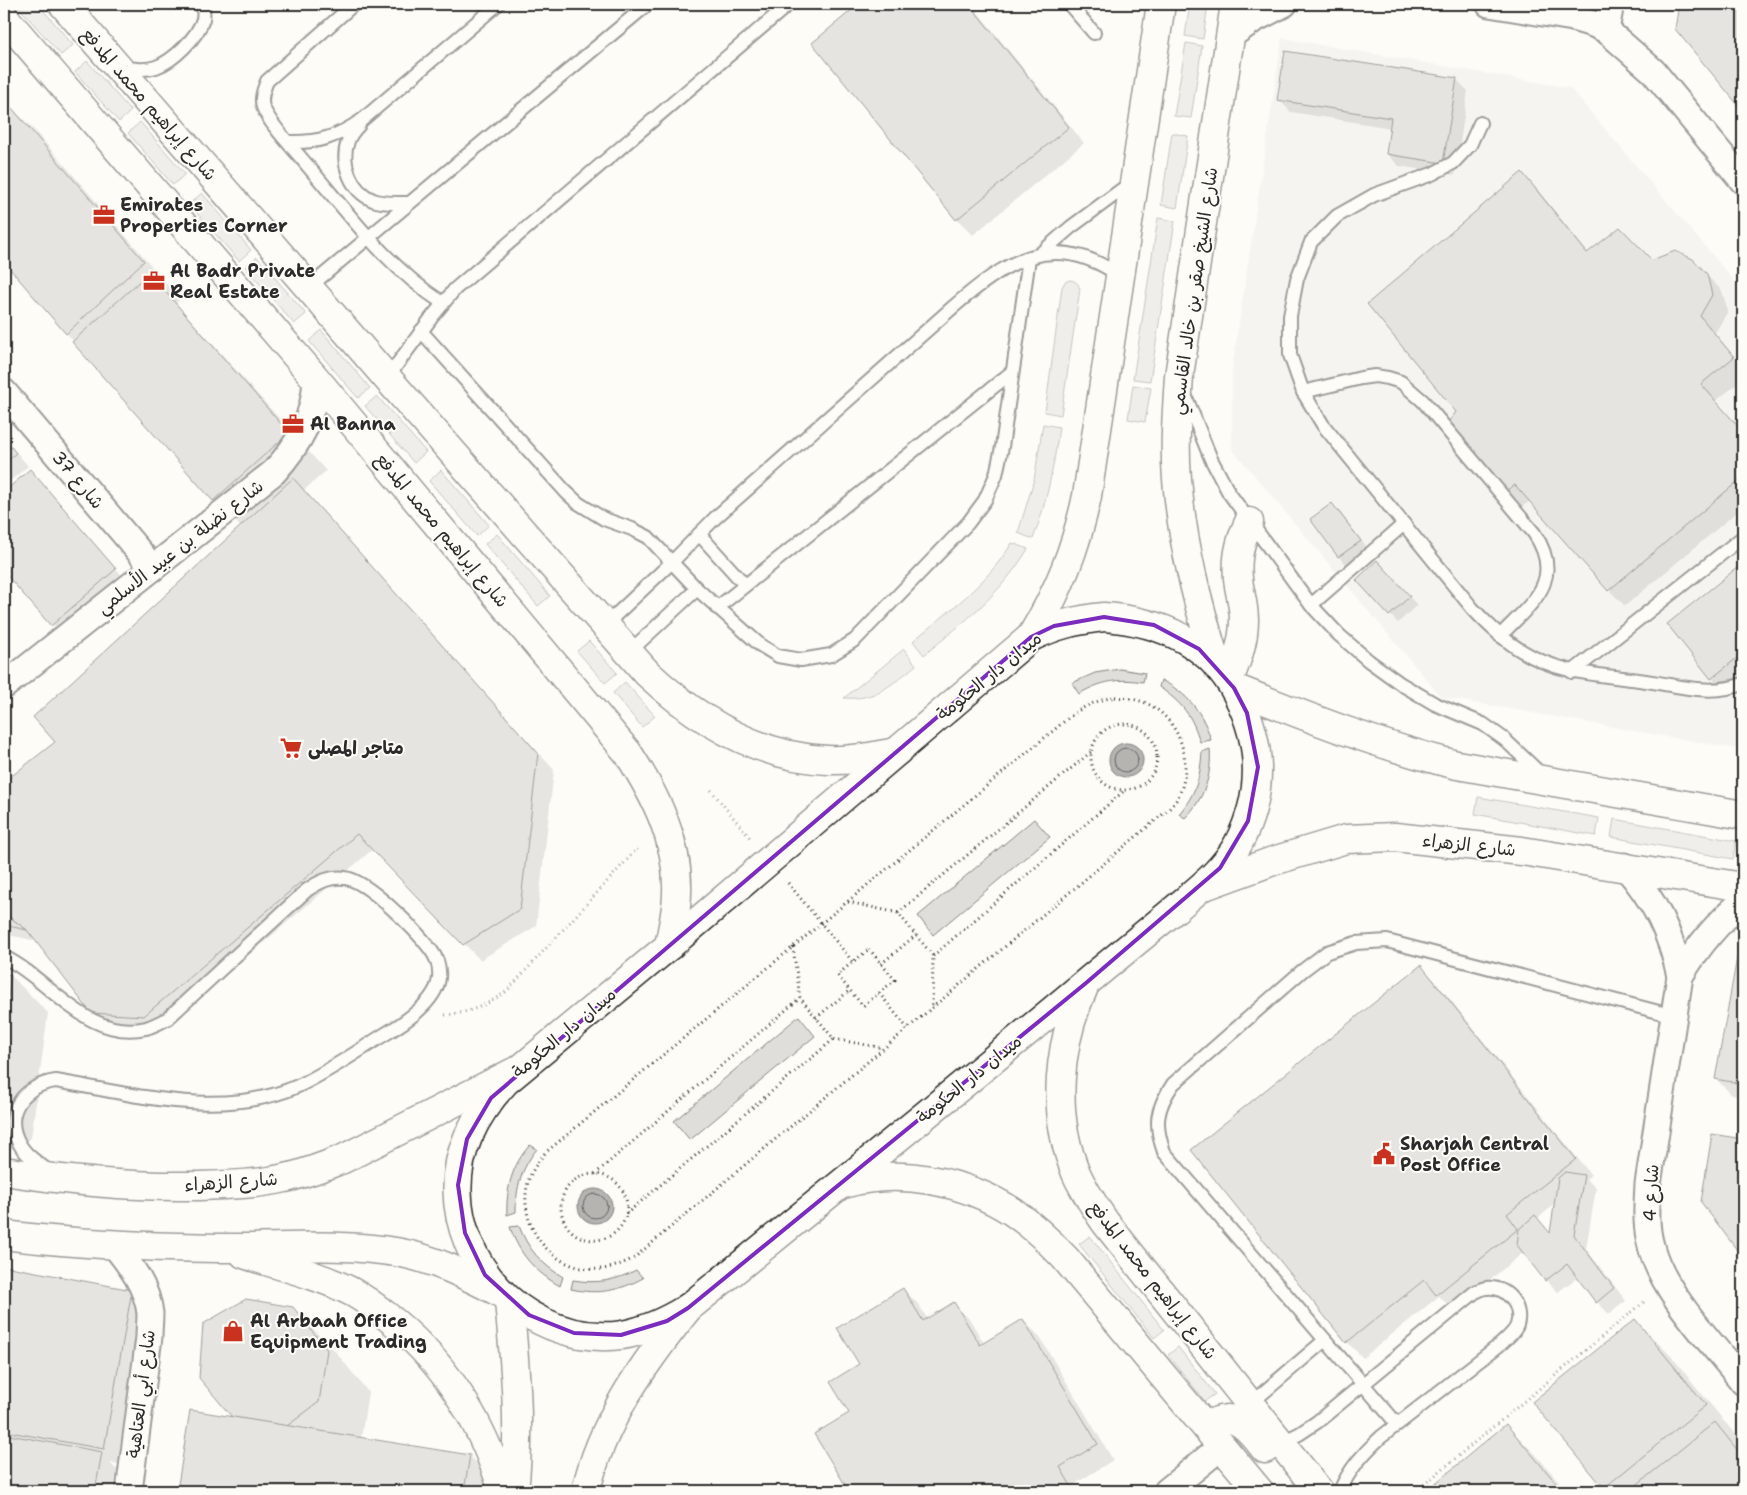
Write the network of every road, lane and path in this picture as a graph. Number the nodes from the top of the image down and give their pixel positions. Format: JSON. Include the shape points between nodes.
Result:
{"nodes":[{"id":1,"x":63,"y":4,"type":"edge"},
{"id":2,"x":202,"y":4,"type":"edge"},
{"id":3,"x":354,"y":4,"type":"edge"},
{"id":4,"x":498,"y":4,"type":"edge"},
{"id":5,"x":648,"y":4,"type":"edge"},
{"id":6,"x":789,"y":4,"type":"edge"},
{"id":7,"x":1069,"y":4,"type":"edge"},
{"id":8,"x":1161,"y":4,"type":"edge"},
{"id":9,"x":1235,"y":4,"type":"edge"},
{"id":10,"x":1284,"y":4,"type":"edge"},
{"id":11,"x":1489,"y":4,"type":"edge"},
{"id":12,"x":1611,"y":4,"type":"edge"},
{"id":13,"x":1556,"y":8,"type":"edge"},
{"id":14,"x":8,"y":29,"type":"edge"},
{"id":15,"x":1606,"y":30,"type":"junction"},
{"id":16,"x":1094,"y":33,"type":"dead end"},
{"id":17,"x":1230,"y":36,"type":"junction"},
{"id":18,"x":115,"y":65,"type":"junction"},
{"id":19,"x":362,"y":120,"type":"junction"},
{"id":20,"x":1480,"y":123,"type":"dead end"},
{"id":21,"x":288,"y":142,"type":"junction"},
{"id":22,"x":1134,"y":180,"type":"junction"},
{"id":23,"x":1743,"y":181,"type":"edge"},
{"id":24,"x":408,"y":204,"type":"junction"},
{"id":25,"x":369,"y":238,"type":"junction"},
{"id":26,"x":1041,"y":253,"type":"junction"},
{"id":27,"x":1029,"y":258,"type":"junction"},
{"id":28,"x":1120,"y":276,"type":"junction"},
{"id":29,"x":308,"y":288,"type":"junction"},
{"id":30,"x":443,"y":303,"type":"junction"},
{"id":31,"x":421,"y":331,"type":"junction"},
{"id":32,"x":1012,"y":372,"type":"junction"},
{"id":33,"x":1179,"y":376,"type":"junction"},
{"id":34,"x":387,"y":378,"type":"junction"},
{"id":35,"x":316,"y":379,"type":"junction"},
{"id":36,"x":4,"y":392,"type":"edge"},
{"id":37,"x":1302,"y":392,"type":"junction"},
{"id":38,"x":1249,"y":522,"type":"junction"},
{"id":39,"x":1404,"y":524,"type":"junction"},
{"id":40,"x":699,"y":534,"type":"junction"},
{"id":41,"x":1743,"y":537,"type":"edge"},
{"id":42,"x":672,"y":562,"type":"junction"},
{"id":43,"x":153,"y":568,"type":"junction"},
{"id":44,"x":745,"y":585,"type":"junction"},
{"id":45,"x":697,"y":590,"type":"junction"},
{"id":46,"x":1311,"y":605,"type":"junction"},
{"id":47,"x":717,"y":608,"type":"junction"},
{"id":48,"x":605,"y":624,"type":"junction"},
{"id":49,"x":1031,"y":636,"type":"junction"},
{"id":50,"x":1500,"y":636,"type":"junction"},
{"id":51,"x":629,"y":652,"type":"junction"},
{"id":52,"x":1572,"y":672,"type":"junction"},
{"id":53,"x":1227,"y":678,"type":"junction"},
{"id":54,"x":1743,"y":684,"type":"edge"},
{"id":55,"x":4,"y":686,"type":"edge"},
{"id":56,"x":1092,"y":751,"type":"junction"},
{"id":57,"x":898,"y":752,"type":"junction"},
{"id":58,"x":1549,"y":781,"type":"junction"},
{"id":59,"x":1125,"y":790,"type":"junction"},
{"id":60,"x":1743,"y":815,"type":"edge"},
{"id":61,"x":670,"y":840,"type":"junction"},
{"id":62,"x":1625,"y":866,"type":"junction"},
{"id":63,"x":1200,"y":887,"type":"junction"},
{"id":64,"x":1743,"y":887,"type":"edge"},
{"id":65,"x":847,"y":902,"type":"junction"},
{"id":66,"x":1743,"y":902,"type":"edge"},
{"id":67,"x":898,"y":913,"type":"junction"},
{"id":68,"x":916,"y":935,"type":"junction"},
{"id":69,"x":835,"y":940,"type":"dead end"},
{"id":70,"x":669,"y":946,"type":"junction"},
{"id":71,"x":793,"y":946,"type":"junction"},
{"id":72,"x":933,"y":956,"type":"junction"},
{"id":73,"x":4,"y":957,"type":"edge"},
{"id":74,"x":853,"y":962,"type":"junction"},
{"id":75,"x":881,"y":964,"type":"junction"},
{"id":76,"x":1680,"y":976,"type":"junction"},
{"id":77,"x":1086,"y":983,"type":"junction"},
{"id":78,"x":850,"y":990,"type":"junction"},
{"id":79,"x":879,"y":993,"type":"junction"},
{"id":80,"x":800,"y":998,"type":"junction"},
{"id":81,"x":932,"y":1009,"type":"junction"},
{"id":82,"x":415,"y":1013,"type":"junction"},
{"id":83,"x":1674,"y":1016,"type":"junction"},
{"id":84,"x":816,"y":1018,"type":"junction"},
{"id":85,"x":908,"y":1028,"type":"junction"},
{"id":86,"x":834,"y":1039,"type":"junction"},
{"id":87,"x":884,"y":1048,"type":"junction"},
{"id":88,"x":525,"y":1066,"type":"junction"},
{"id":89,"x":4,"y":1172,"type":"edge"},
{"id":90,"x":596,"y":1174,"type":"junction"},
{"id":91,"x":62,"y":1181,"type":"junction"},
{"id":92,"x":839,"y":1185,"type":"junction"},
{"id":93,"x":626,"y":1214,"type":"junction"},
{"id":94,"x":4,"y":1235,"type":"edge"},
{"id":95,"x":115,"y":1246,"type":"junction"},
{"id":96,"x":226,"y":1248,"type":"junction"},
{"id":97,"x":1667,"y":1283,"type":"junction"},
{"id":98,"x":505,"y":1297,"type":"junction"},
{"id":99,"x":688,"y":1308,"type":"junction"},
{"id":100,"x":1325,"y":1340,"type":"junction"},
{"id":101,"x":1739,"y":1367,"type":"edge"},
{"id":102,"x":1363,"y":1384,"type":"junction"},
{"id":103,"x":1250,"y":1404,"type":"junction"},
{"id":104,"x":1398,"y":1424,"type":"junction"},
{"id":105,"x":1214,"y":1436,"type":"junction"},
{"id":106,"x":1280,"y":1443,"type":"junction"},
{"id":107,"x":1316,"y":1487,"type":"edge"},
{"id":108,"x":129,"y":1491,"type":"edge"},
{"id":109,"x":504,"y":1491,"type":"edge"},
{"id":110,"x":514,"y":1491,"type":"edge"},
{"id":111,"x":586,"y":1491,"type":"edge"},
{"id":112,"x":1167,"y":1491,"type":"edge"},
{"id":113,"x":1259,"y":1491,"type":"edge"},
{"id":114,"x":1340,"y":1491,"type":"edge"},
{"id":115,"x":1416,"y":1491,"type":"edge"}],
"edges":[{"from":1,"to":18,"type":"main road","name":"شارع إبراهيم محمد المدفع"},
{"from":2,"to":18,"type":"lane","via":[[204,18],[195,36],[173,57],[156,67],[136,69]]},
{"from":3,"to":21,"type":"lane","via":[[267,81],[262,93],[263,106]]},
{"from":4,"to":19,"type":"lane"},
{"from":5,"to":24,"type":"lane"},
{"from":6,"to":30,"type":"lane","via":[[474,272]]},
{"from":7,"to":16,"type":"lane"},
{"from":8,"to":22,"type":"main road"},
{"from":9,"to":17,"type":"main road","name":"شارع الشيخ صقر بن خالد القاسمي"},
{"from":10,"to":17,"type":"street"},
{"from":11,"to":13,"type":"street"},
{"from":12,"to":15,"type":"street"},
{"from":13,"to":15,"type":"street"},
{"from":14,"to":35,"type":"main road","name":"شارع إبراهيم محمد المدفع"},
{"from":15,"to":23,"type":"street","via":[[1653,71]]},
{"from":17,"to":33,"type":"main road","name":"شارع الشيخ صقر بن خالد القاسمي"},
{"from":18,"to":29,"type":"main road","name":"شارع إبراهيم محمد المدفع"},
{"from":19,"to":21,"type":"lane","via":[[328,139]]},
{"from":19,"to":24,"type":"lane","via":[[348,141],[347,173],[357,189],[372,200]]},
{"from":20,"to":37,"type":"lane","via":[[1470,145],[1453,163],[1374,196],[1337,216],[1311,242],[1296,278],[1290,316],[1290,355]]},
{"from":21,"to":25,"type":"lane"},
{"from":22,"to":26,"type":"lane","via":[[1071,226]]},
{"from":22,"to":28,"type":"main road"},
{"from":24,"to":25,"type":"lane"},
{"from":25,"to":29,"type":"lane"},
{"from":25,"to":30,"type":"lane","via":[[410,280]]},
{"from":26,"to":27,"type":"lane"},
{"from":26,"to":28,"type":"lane","via":[[1063,252],[1083,256]]},
{"from":27,"to":32,"type":"lane"},
{"from":27,"to":40,"type":"lane","via":[[1006,268],[970,293]]},
{"from":28,"to":49,"type":"main road","via":[[1081,521],[1063,577]]},
{"from":29,"to":34,"type":"main road","name":"شارع إبراهيم محمد المدفع"},
{"from":30,"to":31,"type":"lane"},
{"from":31,"to":34,"type":"lane"},
{"from":31,"to":42,"type":"lane","via":[[566,492],[604,519],[648,537]]},
{"from":32,"to":44,"type":"lane"},
{"from":32,"to":47,"type":"lane","via":[[1002,447],[996,474],[985,500],[968,523],[854,640],[831,655],[801,660],[778,656]]},
{"from":33,"to":38,"type":"lane","via":[[1210,459]]},
{"from":33,"to":53,"type":"main road","name":"شارع الشيخ صقر بن خالد القاسمي","via":[[1177,478],[1182,525],[1202,619]]},
{"from":34,"to":48,"type":"main road","name":"شارع إبراهيم محمد المدفع"},
{"from":35,"to":43,"type":"street","name":"شارع نضلة بن عبيد الأسلمي","via":[[309,419],[288,456],[274,472]]},
{"from":35,"to":61,"type":"main road","name":"شارع إبراهيم محمد المدفع","via":[[628,753],[660,809]]},
{"from":36,"to":43,"type":"street","name":"شارع 37"},
{"from":37,"to":39,"type":"lane","via":[[1323,425]]},
{"from":37,"to":50,"type":"lane","via":[[1375,376],[1400,382],[1423,401],[1534,533],[1547,561],[1546,577],[1541,592]]},
{"from":38,"to":46,"type":"lane"},
{"from":38,"to":53,"type":"main road","via":[[1237,555],[1243,635],[1238,658]]},
{"from":39,"to":46,"type":"lane"},
{"from":39,"to":50,"type":"lane","via":[[1473,609]]},
{"from":40,"to":42,"type":"lane"},
{"from":40,"to":44,"type":"lane"},
{"from":41,"to":52,"type":"lane"},
{"from":42,"to":45,"type":"lane"},
{"from":42,"to":48,"type":"lane"},
{"from":43,"to":55,"type":"street","name":"شارع نضلة بن عبيد الأسلمي"},
{"from":44,"to":47,"type":"lane"},
{"from":45,"to":47,"type":"lane"},
{"from":45,"to":51,"type":"lane"},
{"from":46,"to":58,"type":"lane","via":[[1339,635],[1400,684],[1435,704],[1483,724]]},
{"from":48,"to":51,"type":"main road","name":"شارع إبراهيم محمد المدفع"},
{"from":49,"to":53,"type":"main road","name":"ميدان دار الحكومة","via":[[1079,620],[1129,619],[1177,635],[1199,649]]},
{"from":49,"to":57,"type":"main road","name":"ميدان دار الحكومة"},
{"from":50,"to":52,"type":"lane","via":[[1546,663]]},
{"from":51,"to":57,"type":"main road","name":"شارع إبراهيم محمد المدفع","via":[[647,673],[688,709],[711,724],[759,746],[793,756],[828,760]]},
{"from":52,"to":54,"type":"lane","via":[[1703,690],[1730,689]]},
{"from":53,"to":58,"type":"main road","via":[[1343,731],[1418,756]]},
{"from":53,"to":63,"type":"main road","name":"ميدان دار الحكومة","via":[[1247,713],[1255,739],[1258,767],[1255,794],[1237,846]]},
{"from":56,"to":59,"type":"path","via":[[1092,763],[1104,783]]},
{"from":56,"to":59,"type":"path","via":[[1102,733],[1121,724],[1132,725],[1149,736],[1157,755],[1154,770],[1145,783]]},
{"from":56,"to":67,"type":"path"},
{"from":57,"to":70,"type":"main road","name":"ميدان دار الحكومة"},
{"from":58,"to":60,"type":"main road"},
{"from":59,"to":72,"type":"path"},
{"from":61,"to":70,"type":"main road","name":"شارع إبراهيم محمد المدفع","via":[[677,892]]},
{"from":61,"to":82,"type":"path","via":[[652,842],[637,849],[507,991],[488,1004],[455,1014]]},
{"from":62,"to":63,"type":"main road","name":"شارع الزهراء","via":[[1470,844],[1395,836],[1370,837],[1346,839],[1309,849]]},
{"from":62,"to":64,"type":"main road","name":"شارع الزهراء"},
{"from":62,"to":76,"type":"street","name":"شارع 4","via":[[1663,921]]},
{"from":63,"to":77,"type":"main road","name":"ميدان دار الحكومة"},
{"from":65,"to":67,"type":"path"},
{"from":65,"to":71,"type":"path"},
{"from":65,"to":81,"type":"path","via":[[1085,706],[1108,698],[1131,699],[1146,703],[1170,722],[1184,751],[1186,766],[1178,797],[1169,809]]},
{"from":66,"to":76,"type":"street","name":"شارع 4","via":[[1707,937]]},
{"from":67,"to":68,"type":"path"},
{"from":68,"to":72,"type":"path"},
{"from":68,"to":75,"type":"path"},
{"from":69,"to":74,"type":"path"},
{"from":70,"to":88,"type":"main road","name":"ميدان دار الحكومة"},
{"from":71,"to":80,"type":"path"},
{"from":71,"to":87,"type":"path","via":[[545,1152],[528,1182],[526,1198],[527,1215],[542,1245],[562,1261],[586,1269],[619,1266],[634,1258]]},
{"from":72,"to":81,"type":"path"},
{"from":73,"to":82,"type":"lane","via":[[103,1026],[124,1030],[147,1028],[167,1019],[307,890],[332,878],[347,878],[360,882],[379,897],[435,957],[439,979],[433,994]]},
{"from":74,"to":75,"type":"path","via":[[869,949]]},
{"from":74,"to":78,"type":"path","via":[[837,975]]},
{"from":75,"to":79,"type":"path","via":[[894,980]]},
{"from":76,"to":83,"type":"street","name":"شارع 4"},
{"from":77,"to":92,"type":"main road","name":"ميدان دار الحكومة"},
{"from":77,"to":103,"type":"main road","name":"شارع إبراهيم محمد المدفع","via":[[1066,1034],[1060,1089],[1067,1146],[1076,1173],[1105,1222]]},
{"from":78,"to":79,"type":"path","via":[[863,1006]]},
{"from":78,"to":84,"type":"path"},
{"from":79,"to":85,"type":"path"},
{"from":80,"to":84,"type":"path"},
{"from":80,"to":90,"type":"path"},
{"from":81,"to":85,"type":"path"},
{"from":82,"to":91,"type":"lane","via":[[327,1071],[263,1097],[229,1102],[193,1101],[56,1081],[38,1085],[23,1096],[16,1107],[14,1131],[26,1153]]},
{"from":83,"to":97,"type":"street","name":"شارع 4","via":[[1646,1215],[1650,1246]]},
{"from":83,"to":100,"type":"lane","via":[[1387,941],[1356,942],[1327,952],[1302,971],[1173,1084],[1162,1099],[1157,1116],[1164,1152]]},
{"from":84,"to":86,"type":"path"},
{"from":85,"to":87,"type":"path"},
{"from":86,"to":87,"type":"path"},
{"from":86,"to":93,"type":"path"},
{"from":88,"to":91,"type":"main road","name":"شارع الزهراء","via":[[343,1159],[285,1178],[254,1183],[170,1186]]},
{"from":88,"to":98,"type":"main road","name":"ميدان دار الحكومة","via":[[506,1081],[477,1118],[467,1139],[458,1185],[464,1233],[473,1255],[485,1275]]},
{"from":89,"to":91,"type":"main road","name":"شارع الزهراء"},
{"from":90,"to":93,"type":"path","via":[[616,1183],[623,1192]]},
{"from":90,"to":93,"type":"path","via":[[576,1179],[563,1194],[561,1204],[565,1224],[579,1237],[599,1240],[616,1231]]},
{"from":92,"to":99,"type":"main road","name":"ميدان دار الحكومة"},
{"from":92,"to":105,"type":"main road","via":[[863,1178],[917,1178],[970,1191],[1012,1212],[1065,1258]]},
{"from":94,"to":95,"type":"main road"},
{"from":95,"to":96,"type":"main road"},
{"from":95,"to":108,"type":"street","name":"شارع أبي العتاهية","via":[[144,1289],[150,1313]]},
{"from":96,"to":98,"type":"main road","via":[[311,1247],[396,1252],[468,1276]]},
{"from":96,"to":109,"type":"main road","via":[[336,1284],[354,1293],[418,1343],[456,1390],[486,1441]]},
{"from":97,"to":101,"type":"street","name":"شارع 4","via":[[1678,1301]]},
{"from":97,"to":115,"type":"path"},
{"from":98,"to":99,"type":"main road","name":"ميدان دار الحكومة","via":[[551,1326],[597,1336],[645,1330]]},
{"from":98,"to":110,"type":"main road","via":[[517,1397]]},
{"from":99,"to":111,"type":"main road","via":[[636,1378],[614,1416],[594,1462]]},
{"from":100,"to":102,"type":"lane"},
{"from":100,"to":103,"type":"lane"},
{"from":102,"to":104,"type":"lane"},
{"from":102,"to":104,"type":"lane","via":[[1475,1292],[1486,1288],[1508,1294],[1518,1315],[1517,1326],[1510,1335]]},
{"from":102,"to":106,"type":"lane","via":[[1317,1422]]},
{"from":103,"to":106,"type":"main road","name":"شارع إبراهيم محمد المدفع"},
{"from":104,"to":114,"type":"lane","via":[[1365,1452]]},
{"from":105,"to":107,"type":"main road","via":[[1218,1420],[1238,1421],[1249,1429],[1277,1464]]},
{"from":105,"to":112,"type":"street"},
{"from":105,"to":113,"type":"main road"},
{"from":106,"to":107,"type":"main road","name":"شارع إبراهيم محمد المدفع"}]}
